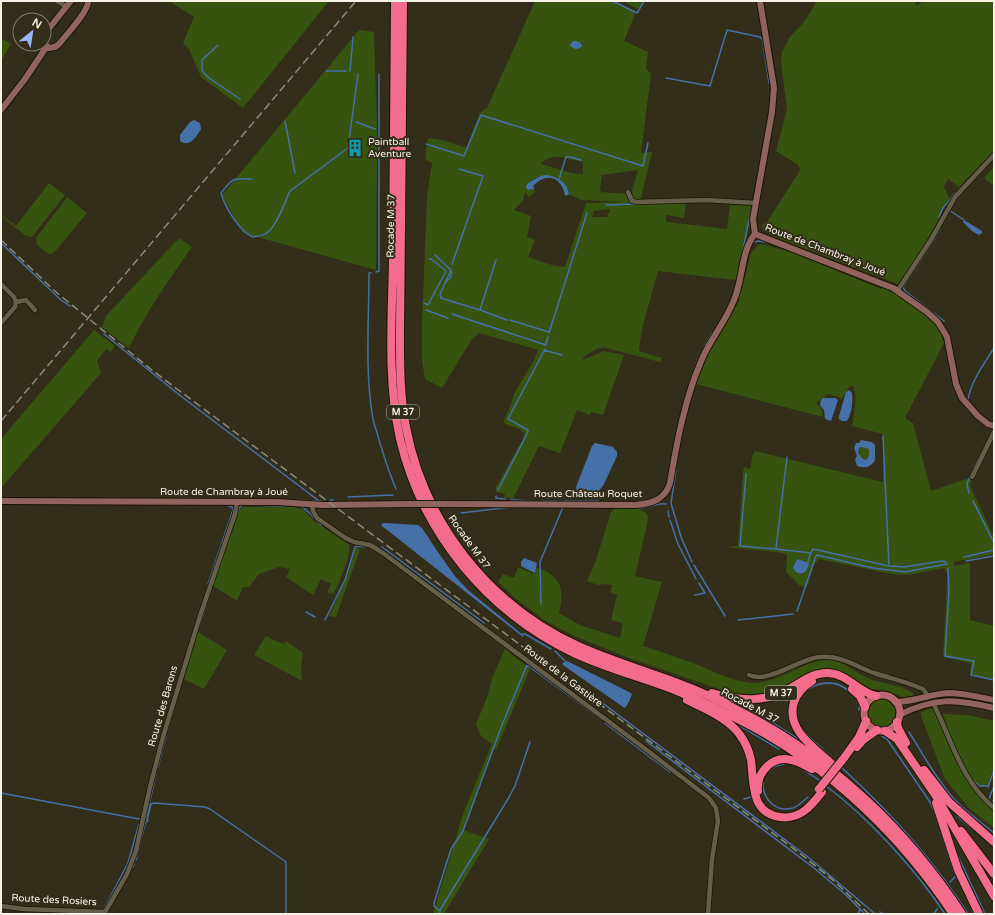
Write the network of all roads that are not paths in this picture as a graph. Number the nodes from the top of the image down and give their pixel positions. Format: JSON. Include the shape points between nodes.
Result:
{"nodes":[{"id":1,"x":58,"y":1,"type":"edge"},
{"id":2,"x":71,"y":1,"type":"edge"},
{"id":3,"x":88,"y":1,"type":"edge"},
{"id":4,"x":395,"y":1,"type":"edge"},
{"id":5,"x":403,"y":1,"type":"edge"},
{"id":6,"x":760,"y":1,"type":"edge"},
{"id":7,"x":67,"y":6,"type":"junction"},
{"id":8,"x":52,"y":25,"type":"edge"},
{"id":9,"x":52,"y":48,"type":"edge"},
{"id":10,"x":41,"y":52,"type":"edge"},
{"id":11,"x":1,"y":110,"type":"edge"},
{"id":12,"x":994,"y":155,"type":"edge"},
{"id":13,"x":628,"y":192,"type":"dead end"},
{"id":14,"x":756,"y":202,"type":"junction"},
{"id":15,"x":755,"y":234,"type":"junction"},
{"id":16,"x":1,"y":284,"type":"edge"},
{"id":17,"x":898,"y":290,"type":"junction"},
{"id":18,"x":16,"y":302,"type":"junction"},
{"id":19,"x":36,"y":310,"type":"dead end"},
{"id":20,"x":1,"y":323,"type":"edge"},
{"id":21,"x":994,"y":426,"type":"edge"},
{"id":22,"x":994,"y":432,"type":"edge"},
{"id":23,"x":972,"y":477,"type":"dead end"},
{"id":24,"x":1,"y":501,"type":"edge"},
{"id":25,"x":237,"y":502,"type":"junction"},
{"id":26,"x":312,"y":504,"type":"junction"},
{"id":27,"x":446,"y":504,"type":"joint"},
{"id":28,"x":749,"y":675,"type":"dead end"},
{"id":29,"x":678,"y":683,"type":"junction"},
{"id":30,"x":658,"y":684,"type":"junction"},
{"id":31,"x":926,"y":693,"type":"dead end"},
{"id":32,"x":876,"y":696,"type":"junction"},
{"id":33,"x":994,"y":700,"type":"edge"},
{"id":34,"x":895,"y":702,"type":"junction"},
{"id":35,"x":936,"y":706,"type":"dead end"},
{"id":36,"x":865,"y":707,"type":"junction"},
{"id":37,"x":994,"y":708,"type":"edge"},
{"id":38,"x":898,"y":718,"type":"junction"},
{"id":39,"x":866,"y":721,"type":"junction"},
{"id":40,"x":881,"y":730,"type":"junction"},
{"id":41,"x":845,"y":759,"type":"junction"},
{"id":42,"x":922,"y":773,"type":"junction"},
{"id":43,"x":828,"y":777,"type":"junction"},
{"id":44,"x":820,"y":790,"type":"junction"},
{"id":45,"x":855,"y":790,"type":"junction"},
{"id":46,"x":994,"y":808,"type":"edge"},
{"id":47,"x":994,"y":842,"type":"edge"},
{"id":48,"x":994,"y":874,"type":"edge"},
{"id":49,"x":994,"y":896,"type":"edge"},
{"id":50,"x":1,"y":906,"type":"edge"},
{"id":51,"x":105,"y":913,"type":"edge"},
{"id":52,"x":708,"y":914,"type":"edge"},
{"id":53,"x":953,"y":914,"type":"edge"},
{"id":54,"x":962,"y":914,"type":"edge"},
{"id":55,"x":979,"y":914,"type":"edge"}],
"edges":[{"from":1,"to":7,"type":"street"},
{"from":2,"to":7,"type":"street"},
{"from":3,"to":9,"type":"street","via":[[85,10],[59,44]]},
{"from":4,"to":30,"type":"highway","name":"Rocade M 37","number":"M 37","via":[[393,383],[398,430],[415,485],[436,528],[454,556],[479,585],[507,611],[567,649]]},
{"from":5,"to":29,"type":"highway","name":"Rocade M 37","number":"M 37","via":[[400,378],[406,429],[422,483],[440,520],[463,555],[484,580],[515,608],[542,627],[579,646]]},
{"from":6,"to":14,"type":"street","via":[[774,88]]},
{"from":7,"to":8,"type":"street"},
{"from":10,"to":11,"type":"street","via":[[25,79]]},
{"from":12,"to":17,"type":"street","via":[[955,197]]},
{"from":13,"to":14,"type":"street","via":[[632,201],[637,202]]},
{"from":14,"to":15,"type":"street"},
{"from":15,"to":17,"type":"street","name":"Route de Chambray à Joué"},
{"from":15,"to":27,"type":"street","name":"Route Château Roquet","via":[[746,249],[734,301],[707,349],[693,383],[670,483],[661,498],[647,504],[635,505]]},
{"from":16,"to":18,"type":"street"},
{"from":17,"to":21,"type":"street","name":"Route de Chambray à Joué","via":[[942,326],[947,337],[958,392],[978,416]]},
{"from":18,"to":19,"type":"street","via":[[26,300]]},
{"from":18,"to":20,"type":"street","via":[[15,307]]},
{"from":22,"to":23,"type":"street"},
{"from":24,"to":25,"type":"street","name":"Route de Chambray à Joué"},
{"from":25,"to":26,"type":"street","name":"Route de Chambray à Joué"},
{"from":25,"to":51,"type":"street","name":"Route des Barons","via":[[161,743],[136,851],[127,874]]},
{"from":26,"to":27,"type":"street","name":"Route de Chambray à Joué","bridge":true},
{"from":26,"to":52,"type":"street","name":"Route de la Gastière","via":[[314,515],[322,522],[350,540],[370,545],[383,553],[709,798],[716,808],[718,821],[712,855]]},
{"from":28,"to":31,"type":"street","via":[[766,676],[812,658],[836,657],[923,689]]},
{"from":29,"to":32,"type":"highway","number":"M 37","via":[[731,698],[753,700],[779,694],[813,676],[828,673],[842,676],[864,692]]},
{"from":29,"to":45,"type":"highway","name":"Rocade M 37","number":"M 37","via":[[722,702],[774,730],[814,756]]},
{"from":30,"to":43,"type":"highway","name":"Rocade M 37","number":"M 37","via":[[745,723],[790,749]]},
{"from":30,"to":44,"type":"highway","number":"M 37","via":[[724,720],[739,734],[749,752],[756,799],[768,813],[784,818],[795,816],[806,810]]},
{"from":32,"to":34,"type":"main road","via":[[884,696]]},
{"from":32,"to":36,"type":"main road"},
{"from":33,"to":34,"type":"street","via":[[948,693]]},
{"from":34,"to":38,"type":"main road","via":[[898,706]]},
{"from":35,"to":46,"type":"street","via":[[963,771],[983,798]]},
{"from":36,"to":39,"type":"main road"},
{"from":36,"to":45,"type":"highway","number":"M 37","via":[[860,696],[849,686],[840,680],[828,678],[814,680],[805,686],[798,694],[793,708],[794,722],[799,733],[853,783]]},
{"from":37,"to":38,"type":"street","via":[[950,701],[922,706]]},
{"from":38,"to":40,"type":"main road","via":[[892,728]]},
{"from":38,"to":42,"type":"highway","via":[[898,728]]},
{"from":39,"to":40,"type":"main road","via":[[873,728]]},
{"from":39,"to":41,"type":"highway","number":"M 37"},
{"from":40,"to":41,"type":"highway","number":"M 37","via":[[863,740]]},
{"from":40,"to":42,"type":"highway","via":[[897,739]]},
{"from":41,"to":44,"type":"highway","number":"M 37","bridge":true},
{"from":42,"to":47,"type":"highway","via":[[949,802]]},
{"from":42,"to":48,"type":"highway"},
{"from":42,"to":49,"type":"highway"},
{"from":42,"to":55,"type":"highway","via":[[938,809],[958,870]]},
{"from":43,"to":44,"type":"highway","number":"M 37","via":[[796,761],[781,759],[766,767],[758,782],[758,792],[766,806],[784,814],[803,807]]},
{"from":43,"to":53,"type":"highway","name":"Rocade M 37","number":"M 37","via":[[896,841],[926,876]]},
{"from":45,"to":54,"type":"highway","name":"Rocade M 37","number":"M 37","via":[[883,815],[914,850]]},
{"from":50,"to":51,"type":"street","name":"Route des Rosiers"}]}
